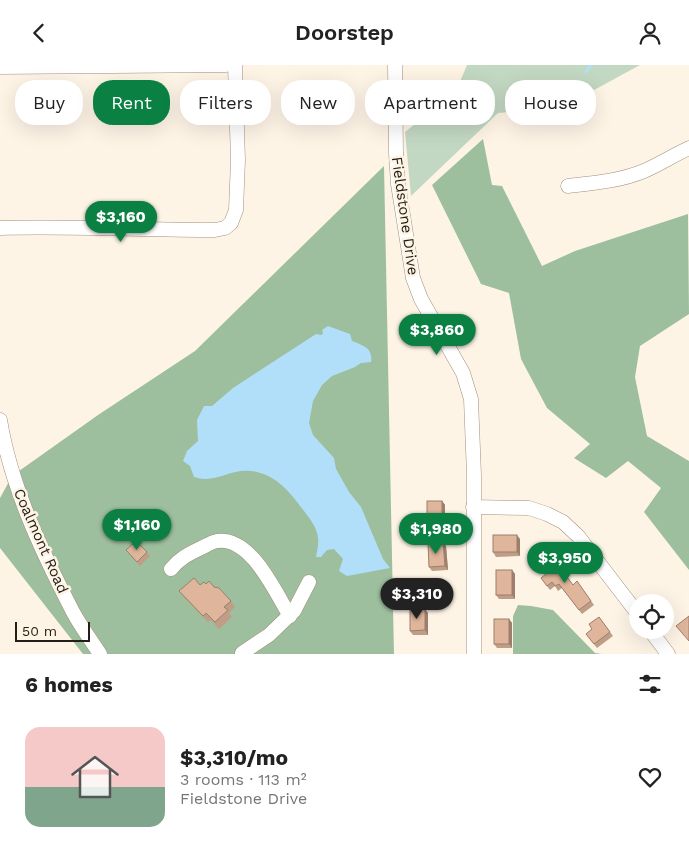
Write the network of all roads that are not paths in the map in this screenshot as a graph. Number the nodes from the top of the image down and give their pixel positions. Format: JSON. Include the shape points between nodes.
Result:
{"nodes":[{"id":1,"x":226,"y":65,"type":"edge"},
{"id":2,"x":235,"y":65,"type":"edge"},
{"id":3,"x":395,"y":65,"type":"edge"},
{"id":4,"x":0,"y":67,"type":"edge"},
{"id":5,"x":689,"y":148,"type":"edge"},
{"id":6,"x":568,"y":186,"type":"dead end"},
{"id":7,"x":0,"y":228,"type":"edge"},
{"id":8,"x":0,"y":420,"type":"edge"},
{"id":9,"x":473,"y":507,"type":"junction"},
{"id":10,"x":171,"y":569,"type":"dead end"},
{"id":11,"x":309,"y":582,"type":"dead end"},
{"id":12,"x":629,"y":602,"type":"edge"},
{"id":13,"x":290,"y":616,"type":"junction"},
{"id":14,"x":657,"y":639,"type":"edge"},
{"id":15,"x":242,"y":653,"type":"edge"},
{"id":16,"x":100,"y":654,"type":"edge"},
{"id":17,"x":474,"y":654,"type":"edge"},
{"id":18,"x":668,"y":654,"type":"edge"}],
"edges":[{"from":1,"to":4,"type":"street"},
{"from":2,"to":7,"type":"street","via":[[236,210],[231,223],[225,228]]},
{"from":3,"to":9,"type":"street","name":"Fieldstone Drive","via":[[398,184],[412,269],[421,299],[463,373],[469,390]]},
{"from":5,"to":6,"type":"street","via":[[631,175]]},
{"from":8,"to":16,"type":"street","name":"Coalmont Road","via":[[22,500],[74,614]]},
{"from":9,"to":12,"type":"street","via":[[529,508],[563,522],[578,536]]},
{"from":9,"to":17,"type":"street","name":"Fieldstone Drive"},
{"from":10,"to":13,"type":"street","via":[[180,558],[216,541],[232,543],[256,561]]},
{"from":11,"to":13,"type":"street"},
{"from":13,"to":15,"type":"street"},
{"from":14,"to":18,"type":"street"}]}
